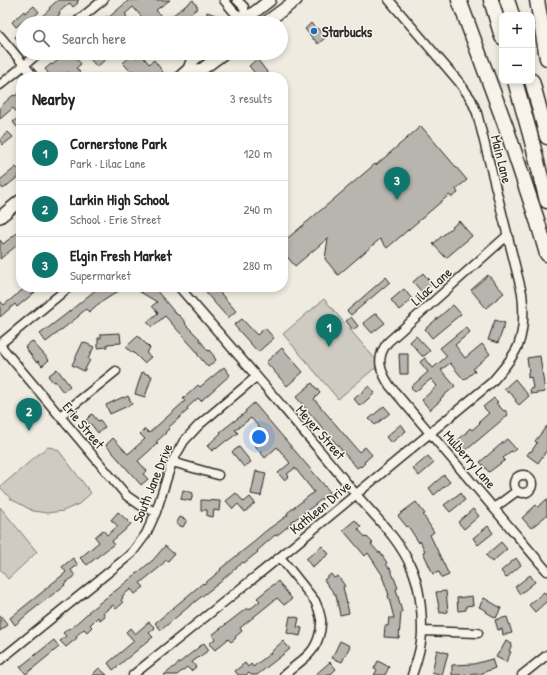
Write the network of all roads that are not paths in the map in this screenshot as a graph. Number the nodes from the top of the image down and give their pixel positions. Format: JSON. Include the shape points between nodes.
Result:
{"nodes":[{"id":1,"x":103,"y":0,"type":"edge"},
{"id":2,"x":224,"y":0,"type":"edge"},
{"id":3,"x":237,"y":0,"type":"edge"},
{"id":4,"x":270,"y":0,"type":"edge"},
{"id":5,"x":296,"y":0,"type":"edge"},
{"id":6,"x":389,"y":0,"type":"edge"},
{"id":7,"x":459,"y":0,"type":"edge"},
{"id":8,"x":491,"y":0,"type":"edge"},
{"id":9,"x":507,"y":0,"type":"edge"},
{"id":10,"x":537,"y":0,"type":"edge"},
{"id":11,"x":511,"y":12,"type":"edge"},
{"id":12,"x":84,"y":16,"type":"edge"},
{"id":13,"x":238,"y":16,"type":"edge"},
{"id":14,"x":243,"y":16,"type":"edge"},
{"id":15,"x":249,"y":16,"type":"edge"},
{"id":16,"x":274,"y":16,"type":"edge"},
{"id":17,"x":499,"y":27,"type":"edge"},
{"id":18,"x":0,"y":36,"type":"edge"},
{"id":19,"x":16,"y":55,"type":"edge"},
{"id":20,"x":547,"y":58,"type":"edge"},
{"id":21,"x":20,"y":60,"type":"edge"},
{"id":22,"x":30,"y":60,"type":"edge"},
{"id":23,"x":193,"y":60,"type":"edge"},
{"id":24,"x":215,"y":60,"type":"edge"},
{"id":25,"x":24,"y":65,"type":"junction"},
{"id":26,"x":189,"y":69,"type":"junction"},
{"id":27,"x":30,"y":72,"type":"edge"},
{"id":28,"x":186,"y":72,"type":"edge"},
{"id":29,"x":516,"y":84,"type":"edge"},
{"id":30,"x":533,"y":84,"type":"edge"},
{"id":31,"x":0,"y":85,"type":"edge"},
{"id":32,"x":547,"y":137,"type":"edge"},
{"id":33,"x":547,"y":201,"type":"edge"},
{"id":34,"x":16,"y":204,"type":"edge"},
{"id":35,"x":0,"y":217,"type":"edge"},
{"id":36,"x":508,"y":235,"type":"junction"},
{"id":37,"x":547,"y":254,"type":"edge"},
{"id":38,"x":63,"y":292,"type":"edge"},
{"id":39,"x":183,"y":292,"type":"edge"},
{"id":40,"x":0,"y":344,"type":"edge"},
{"id":41,"x":516,"y":350,"type":"joint"},
{"id":42,"x":380,"y":361,"type":"joint"},
{"id":43,"x":116,"y":371,"type":"dead end"},
{"id":44,"x":256,"y":377,"type":"junction"},
{"id":45,"x":60,"y":416,"type":"junction"},
{"id":46,"x":430,"y":433,"type":"junction"},
{"id":47,"x":172,"y":462,"type":"junction"},
{"id":48,"x":218,"y":475,"type":"dead end"},
{"id":49,"x":517,"y":491,"type":"dead end"},
{"id":50,"x":356,"y":494,"type":"junction"},
{"id":51,"x":494,"y":508,"type":"junction"},
{"id":52,"x":156,"y":512,"type":"junction"},
{"id":53,"x":280,"y":557,"type":"junction"},
{"id":54,"x":547,"y":571,"type":"edge"},
{"id":55,"x":422,"y":631,"type":"junction"},
{"id":56,"x":478,"y":633,"type":"dead end"},
{"id":57,"x":547,"y":655,"type":"edge"},
{"id":58,"x":0,"y":660,"type":"edge"},
{"id":59,"x":133,"y":675,"type":"edge"},
{"id":60,"x":284,"y":675,"type":"edge"},
{"id":61,"x":412,"y":675,"type":"edge"},
{"id":62,"x":522,"y":675,"type":"edge"}],
"edges":[{"from":1,"to":12,"type":"street"},
{"from":2,"to":13,"type":"street"},
{"from":3,"to":14,"type":"street","via":[[244,7]]},
{"from":4,"to":15,"type":"main road"},
{"from":5,"to":16,"type":"main road"},
{"from":6,"to":36,"type":"street","name":"Main Lane","via":[[471,99],[477,113]]},
{"from":7,"to":37,"type":"highway","via":[[506,127]]},
{"from":8,"to":17,"type":"highway"},
{"from":9,"to":11,"type":"highway"},
{"from":10,"to":20,"type":"highway"},
{"from":18,"to":19,"type":"street"},
{"from":21,"to":25,"type":"street"},
{"from":22,"to":25,"type":"street"},
{"from":23,"to":26,"type":"main road"},
{"from":24,"to":26,"type":"main road","via":[[201,70]]},
{"from":25,"to":27,"type":"street"},
{"from":25,"to":31,"type":"street"},
{"from":26,"to":28,"type":"main road"},
{"from":29,"to":33,"type":"highway"},
{"from":30,"to":32,"type":"highway"},
{"from":34,"to":35,"type":"main road"},
{"from":36,"to":41,"type":"street","name":"Main Lane","via":[[522,293],[522,328]]},
{"from":36,"to":42,"type":"street","name":"Lilac Lane","via":[[388,342],[382,351]]},
{"from":38,"to":40,"type":"street"},
{"from":39,"to":44,"type":"street","name":"Meyer Street"},
{"from":40,"to":45,"type":"street","name":"Erie Street"},
{"from":41,"to":46,"type":"street","name":"Kathleen Drive","via":[[492,382]]},
{"from":42,"to":46,"type":"street","name":"Mulberry Lane","via":[[382,373],[390,386]]},
{"from":43,"to":45,"type":"street"},
{"from":44,"to":47,"type":"street","name":"South Jane Drive","via":[[191,432]]},
{"from":44,"to":50,"type":"street","name":"Meyer Street"},
{"from":45,"to":52,"type":"street","name":"Erie Street","via":[[127,496]]},
{"from":46,"to":50,"type":"street","name":"Kathleen Drive"},
{"from":46,"to":51,"type":"street","name":"Mulberry Lane"},
{"from":47,"to":48,"type":"street"},
{"from":47,"to":52,"type":"street","name":"South Jane Drive"},
{"from":49,"to":51,"type":"street"},
{"from":50,"to":53,"type":"street","name":"Kathleen Drive"},
{"from":50,"to":55,"type":"street","name":"Meyer Street","via":[[398,543],[412,568],[419,591]]},
{"from":51,"to":54,"type":"street","name":"Mulberry Lane"},
{"from":52,"to":58,"type":"street","name":"South Jane Drive","via":[[146,534],[131,554]]},
{"from":53,"to":59,"type":"street","name":"Kathleen Drive"},
{"from":53,"to":60,"type":"street","via":[[315,601],[321,620],[320,630],[310,653]]},
{"from":55,"to":56,"type":"street"},
{"from":55,"to":61,"type":"street","name":"Meyer Street"},
{"from":57,"to":62,"type":"street"}]}
